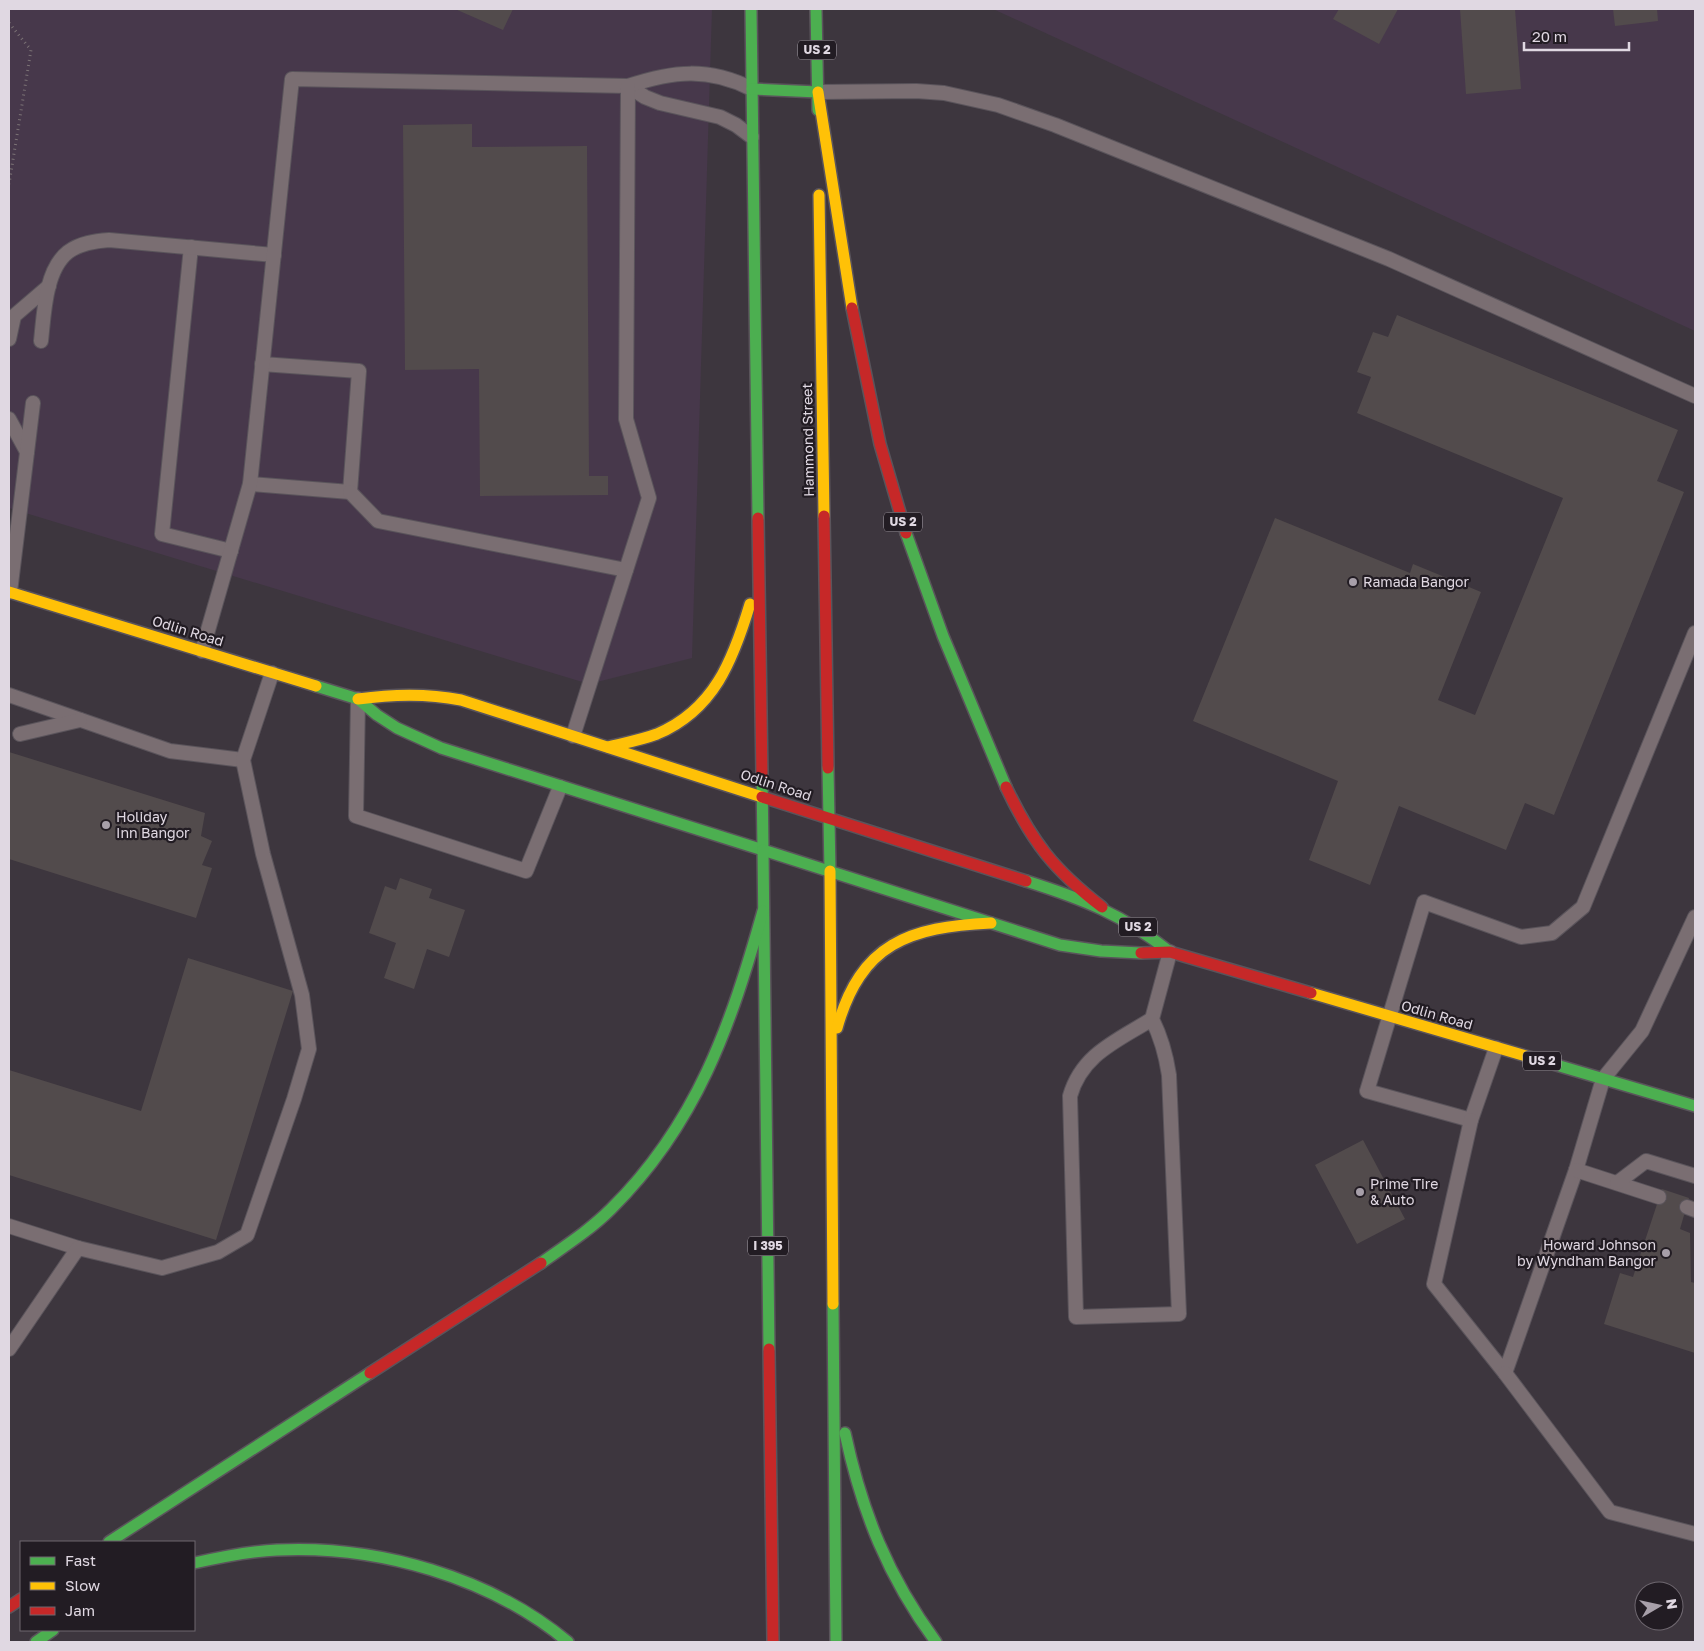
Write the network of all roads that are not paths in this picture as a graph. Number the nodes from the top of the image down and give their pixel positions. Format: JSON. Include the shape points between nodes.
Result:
{"nodes":[{"id":1,"x":751,"y":9,"type":"edge"},
{"id":2,"x":816,"y":9,"type":"edge"},
{"id":3,"x":628,"y":86,"type":"junction"},
{"id":4,"x":752,"y":88,"type":"junction"},
{"id":5,"x":818,"y":92,"type":"junction"},
{"id":6,"x":752,"y":137,"type":"junction"},
{"id":7,"x":192,"y":248,"type":"junction"},
{"id":8,"x":274,"y":255,"type":"junction"},
{"id":9,"x":49,"y":286,"type":"junction"},
{"id":10,"x":9,"y":339,"type":"edge"},
{"id":11,"x":41,"y":341,"type":"dead end"},
{"id":12,"x":262,"y":364,"type":"junction"},
{"id":13,"x":1695,"y":396,"type":"edge"},
{"id":14,"x":33,"y":403,"type":"dead end"},
{"id":15,"x":9,"y":419,"type":"edge"},
{"id":16,"x":27,"y":452,"type":"junction"},
{"id":17,"x":250,"y":484,"type":"junction"},
{"id":18,"x":350,"y":492,"type":"junction"},
{"id":19,"x":231,"y":551,"type":"junction"},
{"id":20,"x":758,"y":561,"type":"junction"},
{"id":21,"x":626,"y":570,"type":"junction"},
{"id":22,"x":9,"y":592,"type":"edge"},
{"id":23,"x":1695,"y":633,"type":"edge"},
{"id":24,"x":202,"y":651,"type":"junction"},
{"id":25,"x":272,"y":673,"type":"junction"},
{"id":26,"x":9,"y":695,"type":"edge"},
{"id":27,"x":358,"y":699,"type":"junction"},
{"id":28,"x":81,"y":720,"type":"junction"},
{"id":29,"x":20,"y":734,"type":"dead end"},
{"id":30,"x":573,"y":736,"type":"junction"},
{"id":31,"x":608,"y":747,"type":"junction"},
{"id":32,"x":243,"y":760,"type":"junction"},
{"id":33,"x":560,"y":787,"type":"junction"},
{"id":34,"x":762,"y":797,"type":"junction"},
{"id":35,"x":829,"y":818,"type":"junction"},
{"id":36,"x":762,"y":850,"type":"junction"},
{"id":37,"x":830,"y":871,"type":"junction"},
{"id":38,"x":1102,"y":907,"type":"junction"},
{"id":39,"x":763,"y":911,"type":"junction"},
{"id":40,"x":1695,"y":916,"type":"edge"},
{"id":41,"x":991,"y":923,"type":"junction"},
{"id":42,"x":1170,"y":952,"type":"junction"},
{"id":43,"x":1388,"y":1016,"type":"junction"},
{"id":44,"x":1152,"y":1019,"type":"junction"},
{"id":45,"x":1496,"y":1048,"type":"junction"},
{"id":46,"x":831,"y":1056,"type":"junction"},
{"id":47,"x":1603,"y":1079,"type":"junction"},
{"id":48,"x":1695,"y":1106,"type":"edge"},
{"id":49,"x":1471,"y":1120,"type":"junction"},
{"id":50,"x":1576,"y":1170,"type":"junction"},
{"id":51,"x":1695,"y":1176,"type":"edge"},
{"id":52,"x":1617,"y":1183,"type":"junction"},
{"id":53,"x":1659,"y":1197,"type":"dead end"},
{"id":54,"x":9,"y":1226,"type":"edge"},
{"id":55,"x":78,"y":1248,"type":"junction"},
{"id":56,"x":9,"y":1349,"type":"edge"},
{"id":57,"x":833,"y":1364,"type":"junction"},
{"id":58,"x":1505,"y":1373,"type":"junction"},
{"id":59,"x":1695,"y":1534,"type":"edge"},
{"id":60,"x":111,"y":1541,"type":"edge"},
{"id":61,"x":195,"y":1563,"type":"edge"},
{"id":62,"x":20,"y":1600,"type":"edge"},
{"id":63,"x":9,"y":1607,"type":"edge"},
{"id":64,"x":51,"y":1631,"type":"edge"},
{"id":65,"x":36,"y":1642,"type":"edge"},
{"id":66,"x":568,"y":1642,"type":"edge"},
{"id":67,"x":773,"y":1642,"type":"edge"},
{"id":68,"x":836,"y":1642,"type":"edge"},
{"id":69,"x":936,"y":1642,"type":"edge"}],
"edges":[{"from":1,"to":4,"type":"main road"},
{"from":2,"to":5,"type":"main road","name":"Hammond Street","number":"US 2"},
{"from":3,"to":4,"type":"lane","via":[[687,73],[721,76]]},
{"from":3,"to":6,"type":"lane","via":[[660,103],[720,117]]},
{"from":3,"to":8,"type":"lane","via":[[292,79]]},
{"from":3,"to":21,"type":"lane","via":[[626,419],[649,498]]},
{"from":4,"to":5,"type":"main road"},
{"from":4,"to":6,"type":"main road"},
{"from":5,"to":13,"type":"lane","via":[[944,93],[988,103],[1055,125],[1389,259]]},
{"from":5,"to":35,"type":"main road","name":"Hammond Street"},
{"from":5,"to":38,"type":"main road","number":"US 2","via":[[846,276],[868,392],[895,497],[931,604],[1021,818],[1052,863]]},
{"from":6,"to":20,"type":"main road"},
{"from":7,"to":8,"type":"lane"},
{"from":7,"to":9,"type":"lane","via":[[109,240],[93,242],[67,253],[58,264]]},
{"from":7,"to":19,"type":"lane","via":[[162,534]]},
{"from":8,"to":12,"type":"lane"},
{"from":9,"to":10,"type":"lane","via":[[14,316]]},
{"from":9,"to":11,"type":"lane"},
{"from":12,"to":17,"type":"lane"},
{"from":12,"to":18,"type":"lane","via":[[359,371]]},
{"from":14,"to":16,"type":"lane"},
{"from":15,"to":16,"type":"lane"},
{"from":16,"to":22,"type":"lane"},
{"from":17,"to":18,"type":"lane"},
{"from":17,"to":19,"type":"lane"},
{"from":18,"to":21,"type":"lane","via":[[378,521]]},
{"from":19,"to":24,"type":"lane"},
{"from":20,"to":31,"type":"main road","via":[[742,635],[724,676],[709,698],[695,712],[658,734]]},
{"from":20,"to":34,"type":"main road"},
{"from":21,"to":30,"type":"lane"},
{"from":22,"to":24,"type":"main road","name":"Odlin Road"},
{"from":23,"to":43,"type":"lane","via":[[1583,907],[1552,933],[1521,937],[1424,902]]},
{"from":24,"to":25,"type":"main road","name":"Odlin Road"},
{"from":25,"to":27,"type":"main road","name":"Odlin Road"},
{"from":25,"to":32,"type":"lane"},
{"from":26,"to":28,"type":"lane"},
{"from":27,"to":30,"type":"main road","name":"Odlin Road","via":[[408,693],[446,697],[478,704]]},
{"from":27,"to":33,"type":"main road","name":"Odlin Road","via":[[372,713],[411,736]]},
{"from":27,"to":33,"type":"lane","via":[[356,816],[526,871]]},
{"from":28,"to":29,"type":"lane"},
{"from":28,"to":32,"type":"lane","via":[[170,751]]},
{"from":30,"to":31,"type":"main road","name":"Odlin Road"},
{"from":31,"to":34,"type":"main road","name":"Odlin Road"},
{"from":32,"to":55,"type":"lane","via":[[263,854],[302,995],[309,1049],[294,1099],[247,1235],[218,1252],[162,1268]]},
{"from":33,"to":36,"type":"main road","name":"Odlin Road"},
{"from":34,"to":35,"type":"main road","name":"Odlin Road"},
{"from":34,"to":36,"type":"main road"},
{"from":35,"to":37,"type":"main road","name":"Hammond Street"},
{"from":35,"to":38,"type":"main road","name":"Odlin Road"},
{"from":36,"to":37,"type":"main road","name":"Odlin Road","number":"US 2"},
{"from":36,"to":39,"type":"main road","number":"I 395"},
{"from":37,"to":41,"type":"main road","name":"Odlin Road","number":"US 2"},
{"from":37,"to":46,"type":"main road","name":"Hammond Street"},
{"from":38,"to":42,"type":"main road","name":"Odlin Road","number":"US 2","via":[[1146,932]]},
{"from":39,"to":60,"type":"main road","via":[[737,1001],[698,1093],[649,1167],[610,1210],[541,1263]]},
{"from":39,"to":67,"type":"main road","number":"I 395"},
{"from":40,"to":47,"type":"lane","via":[[1642,1031]]},
{"from":41,"to":42,"type":"main road","name":"Odlin Road","number":"US 2","via":[[1086,951],[1118,954]]},
{"from":41,"to":46,"type":"main road","via":[[926,930],[884,949],[854,983],[840,1017]]},
{"from":42,"to":43,"type":"main road","name":"Odlin Road","number":"US 2"},
{"from":42,"to":44,"type":"lane"},
{"from":43,"to":45,"type":"main road","name":"Odlin Road","number":"US 2"},
{"from":43,"to":49,"type":"lane","via":[[1367,1091]]},
{"from":44,"to":44,"type":"lane","via":[[1169,1075],[1179,1314],[1076,1317],[1070,1096],[1078,1076],[1091,1058]]},
{"from":45,"to":47,"type":"main road","name":"Odlin Road","number":"US 2"},
{"from":45,"to":49,"type":"lane"},
{"from":46,"to":57,"type":"main road"},
{"from":47,"to":48,"type":"main road","name":"Odlin Road","number":"US 2"},
{"from":47,"to":50,"type":"lane"},
{"from":49,"to":58,"type":"lane","via":[[1434,1284]]},
{"from":50,"to":52,"type":"lane"},
{"from":50,"to":58,"type":"lane"},
{"from":51,"to":52,"type":"lane","via":[[1646,1161]]},
{"from":52,"to":53,"type":"lane"},
{"from":54,"to":55,"type":"lane"},
{"from":55,"to":56,"type":"lane"},
{"from":57,"to":68,"type":"main road"},
{"from":57,"to":69,"type":"main road","via":[[846,1442],[865,1510],[903,1596]]},
{"from":58,"to":59,"type":"lane","via":[[1610,1512]]},
{"from":61,"to":66,"type":"main road","via":[[285,1549],[356,1552],[390,1558],[458,1578],[493,1594]]},
{"from":62,"to":63,"type":"main road"},
{"from":64,"to":65,"type":"main road"}]}
